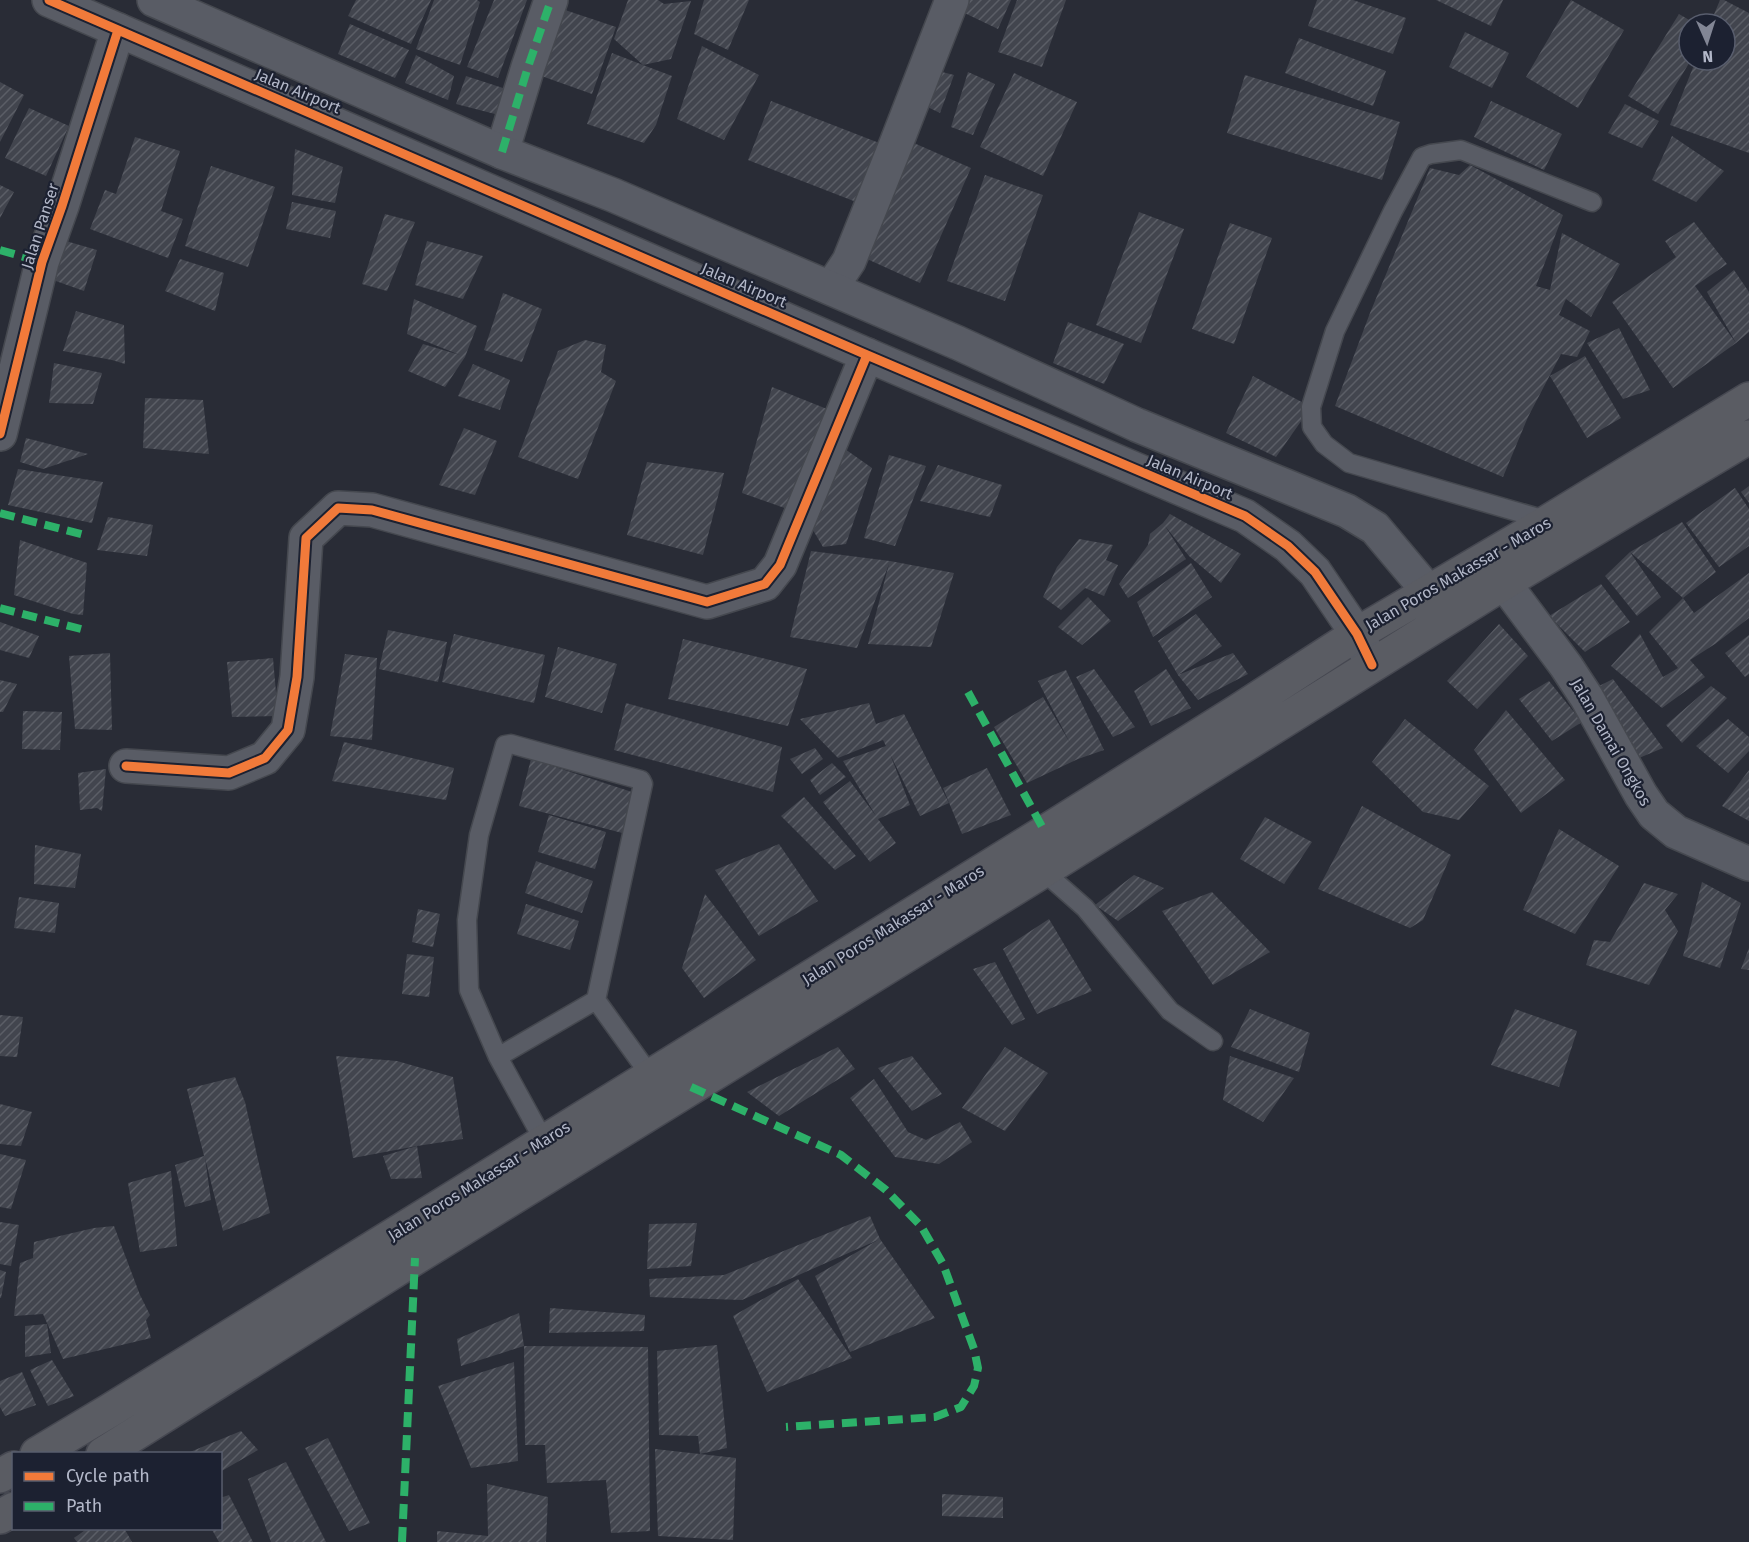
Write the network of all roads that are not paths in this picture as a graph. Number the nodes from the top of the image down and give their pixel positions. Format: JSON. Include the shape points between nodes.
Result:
{"nodes":[{"id":1,"x":49,"y":0,"type":"edge"},
{"id":2,"x":154,"y":0,"type":"edge"},
{"id":3,"x":551,"y":0,"type":"edge"},
{"id":4,"x":952,"y":0,"type":"edge"},
{"id":5,"x":207,"y":24,"type":"junction"},
{"id":6,"x":118,"y":30,"type":"junction"},
{"id":7,"x":189,"y":60,"type":"junction"},
{"id":8,"x":502,"y":152,"type":"junction"},
{"id":9,"x":1592,"y":202,"type":"dead end"},
{"id":10,"x":831,"y":288,"type":"junction"},
{"id":11,"x":867,"y":355,"type":"junction"},
{"id":12,"x":1749,"y":399,"type":"edge"},
{"id":13,"x":1137,"y":425,"type":"junction"},
{"id":14,"x":0,"y":431,"type":"edge"},
{"id":15,"x":1749,"y":437,"type":"edge"},
{"id":16,"x":1119,"y":463,"type":"junction"},
{"id":17,"x":1549,"y":521,"type":"junction"},
{"id":18,"x":1504,"y":583,"type":"junction"},
{"id":19,"x":1428,"y":591,"type":"junction"},
{"id":20,"x":1448,"y":618,"type":"junction"},
{"id":21,"x":1357,"y":634,"type":"junction"},
{"id":22,"x":1372,"y":664,"type":"junction"},
{"id":23,"x":126,"y":766,"type":"dead end"},
{"id":24,"x":1749,"y":864,"type":"edge"},
{"id":25,"x":1043,"y":871,"type":"junction"},
{"id":26,"x":596,"y":1000,"type":"junction"},
{"id":27,"x":1213,"y":1041,"type":"dead end"},
{"id":28,"x":498,"y":1057,"type":"junction"},
{"id":29,"x":650,"y":1076,"type":"junction"},
{"id":30,"x":544,"y":1141,"type":"junction"},
{"id":31,"x":41,"y":1452,"type":"edge"},
{"id":32,"x":106,"y":1452,"type":"edge"}],
"edges":[{"from":1,"to":6,"type":"street","name":"Jalan Airport"},
{"from":2,"to":5,"type":"street","name":"Jalan Airport"},
{"from":3,"to":8,"type":"street"},
{"from":4,"to":10,"type":"street","via":[[849,261]]},
{"from":5,"to":7,"type":"street"},
{"from":5,"to":8,"type":"street","name":"Jalan Airport"},
{"from":6,"to":7,"type":"street","name":"Jalan Airport"},
{"from":6,"to":14,"type":"street","name":"Jalan Panser","via":[[42,262]]},
{"from":7,"to":11,"type":"street","name":"Jalan Airport"},
{"from":8,"to":10,"type":"street","name":"Jalan Airport"},
{"from":9,"to":17,"type":"lane","via":[[1461,150],[1422,157],[1335,331],[1311,407],[1312,427],[1324,444],[1349,463]]},
{"from":10,"to":13,"type":"street","name":"Jalan Airport"},
{"from":11,"to":16,"type":"street","name":"Jalan Airport"},
{"from":11,"to":23,"type":"street","via":[[780,565],[765,584],[707,602],[372,510],[338,508],[306,538],[297,677],[288,730],[265,758],[228,773]]},
{"from":12,"to":17,"type":"highway","name":"Jalan Poros Makassar - Maros"},
{"from":13,"to":16,"type":"street"},
{"from":13,"to":19,"type":"street","name":"Jalan Airport","via":[[1347,511],[1376,528]]},
{"from":15,"to":18,"type":"highway","name":"Jalan Poros Makassar - Maros"},
{"from":16,"to":21,"type":"street","name":"Jalan Airport","via":[[1245,516],[1288,546],[1315,572]]},
{"from":17,"to":19,"type":"highway","name":"Jalan Poros Makassar - Maros"},
{"from":18,"to":20,"type":"highway","name":"Jalan Poros Makassar - Maros"},
{"from":18,"to":24,"type":"street","name":"Jalan Damai Ongkos","via":[[1587,698],[1654,814],[1676,832]]},
{"from":19,"to":20,"type":"street","name":"Jalan Airport"},
{"from":19,"to":21,"type":"highway","name":"Jalan Poros Makassar - Maros"},
{"from":20,"to":22,"type":"highway","name":"Jalan Poros Makassar - Maros"},
{"from":21,"to":22,"type":"street","name":"Jalan Airport"},
{"from":21,"to":29,"type":"highway","name":"Jalan Poros Makassar - Maros"},
{"from":22,"to":25,"type":"highway","name":"Jalan Poros Makassar - Maros"},
{"from":25,"to":27,"type":"lane","via":[[1084,908],[1170,1011]]},
{"from":25,"to":32,"type":"highway","name":"Jalan Poros Makassar - Maros"},
{"from":26,"to":28,"type":"lane"},
{"from":26,"to":28,"type":"lane","via":[[643,784],[619,774],[506,745],[479,835],[467,920],[469,990]]},
{"from":26,"to":29,"type":"lane"},
{"from":28,"to":30,"type":"lane"},
{"from":29,"to":30,"type":"highway","name":"Jalan Poros Makassar - Maros"},
{"from":30,"to":31,"type":"highway","name":"Jalan Poros Makassar - Maros"}]}
